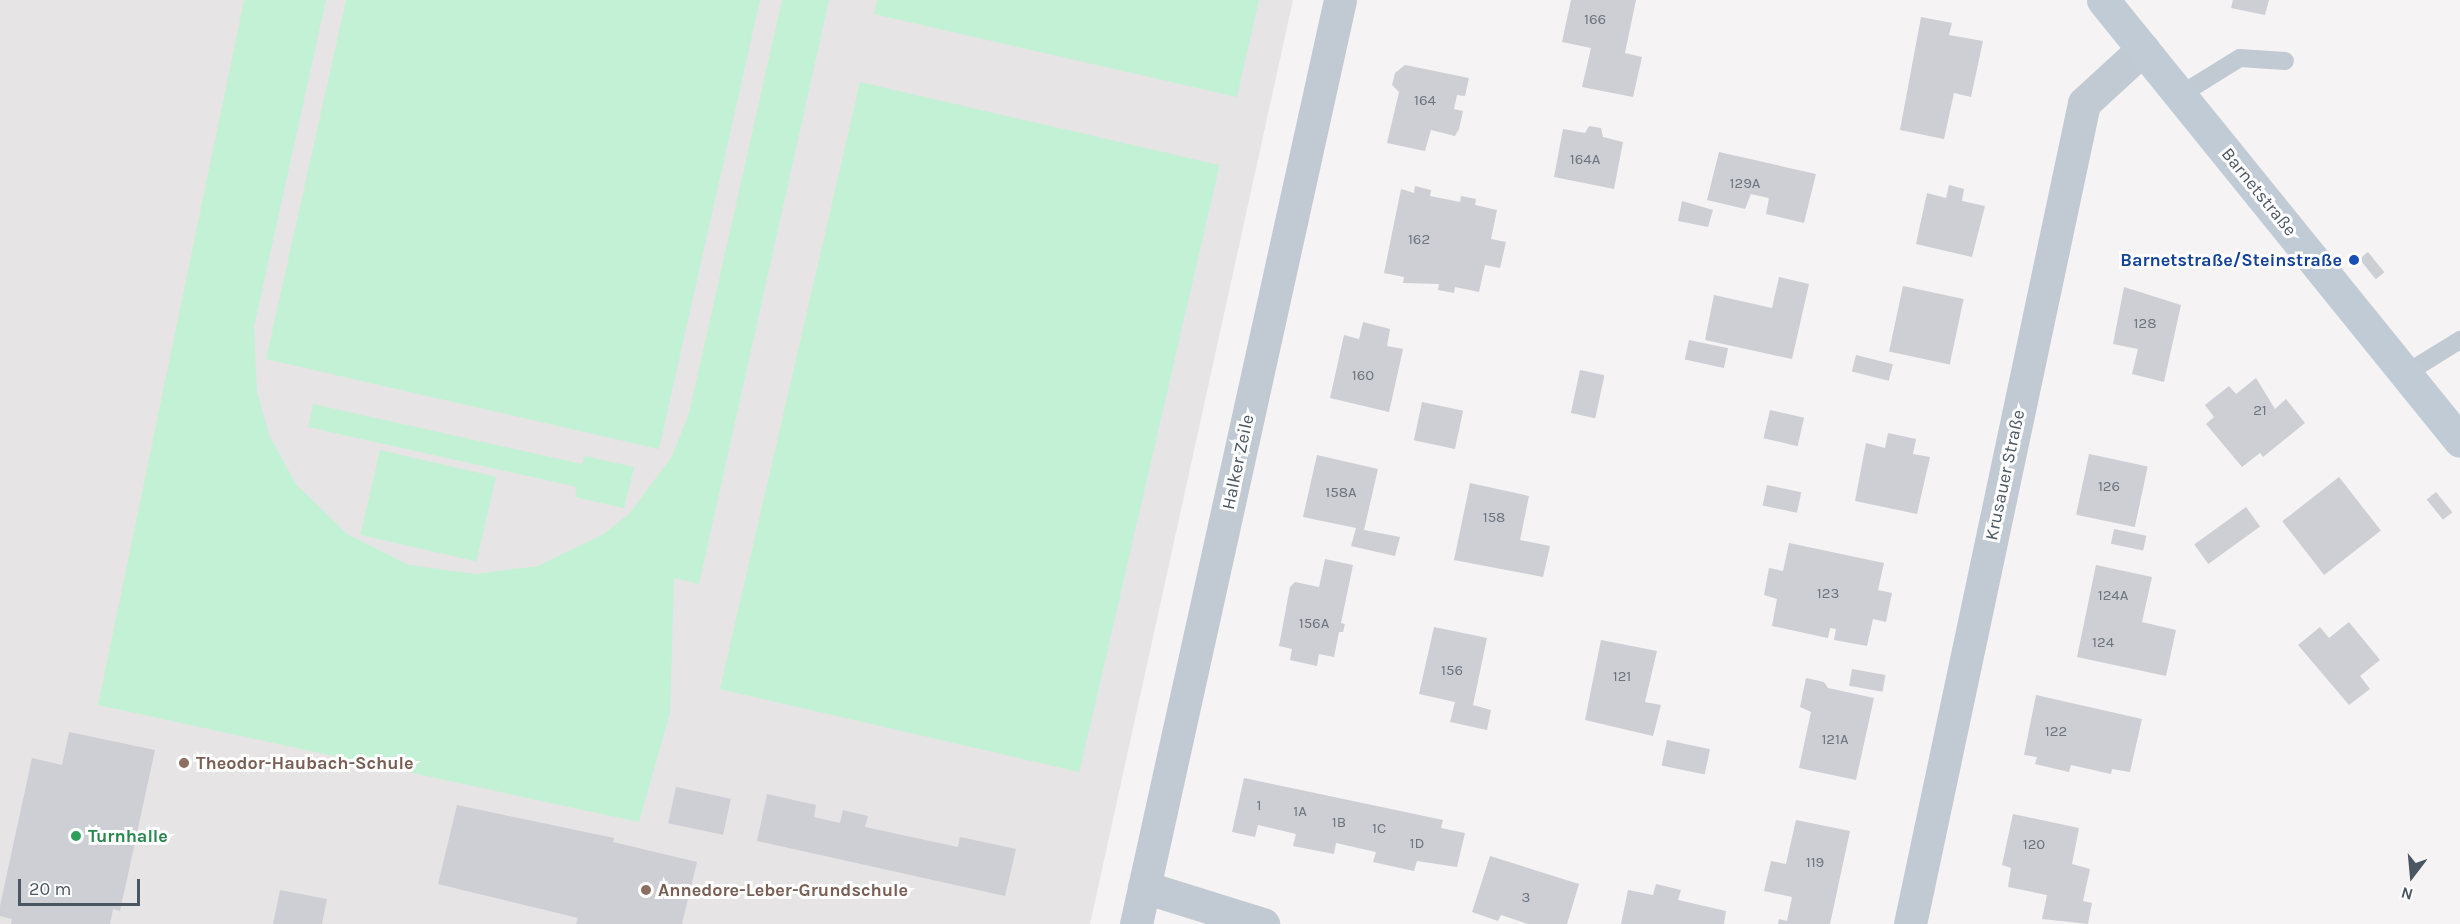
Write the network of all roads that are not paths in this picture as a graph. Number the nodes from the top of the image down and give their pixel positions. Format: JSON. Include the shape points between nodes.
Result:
{"nodes":[{"id":1,"x":1340,"y":0,"type":"edge"},
{"id":2,"x":2103,"y":0,"type":"edge"},
{"id":3,"x":2143,"y":50,"type":"junction"},
{"id":4,"x":2285,"y":61,"type":"dead end"},
{"id":5,"x":2180,"y":95,"type":"junction"},
{"id":6,"x":2460,"y":340,"type":"edge"},
{"id":7,"x":2405,"y":374,"type":"junction"},
{"id":8,"x":2460,"y":441,"type":"edge"},
{"id":9,"x":1144,"y":887,"type":"junction"},
{"id":10,"x":1136,"y":924,"type":"edge"},
{"id":11,"x":1263,"y":924,"type":"edge"},
{"id":12,"x":1910,"y":924,"type":"edge"}],
"edges":[{"from":1,"to":9,"type":"street","name":"Halker Zeile"},
{"from":2,"to":3,"type":"street","name":"Barnetstraße"},
{"from":3,"to":5,"type":"street","name":"Barnetstraße"},
{"from":3,"to":12,"type":"street","name":"Krusauer Straße","via":[[2084,103]]},
{"from":4,"to":5,"type":"lane","via":[[2240,57]]},
{"from":5,"to":7,"type":"street","name":"Barnetstraße"},
{"from":6,"to":7,"type":"lane"},
{"from":7,"to":8,"type":"street","name":"Barnetstraße"},
{"from":9,"to":10,"type":"street","name":"Halker Zeile"},
{"from":9,"to":11,"type":"street"}]}
